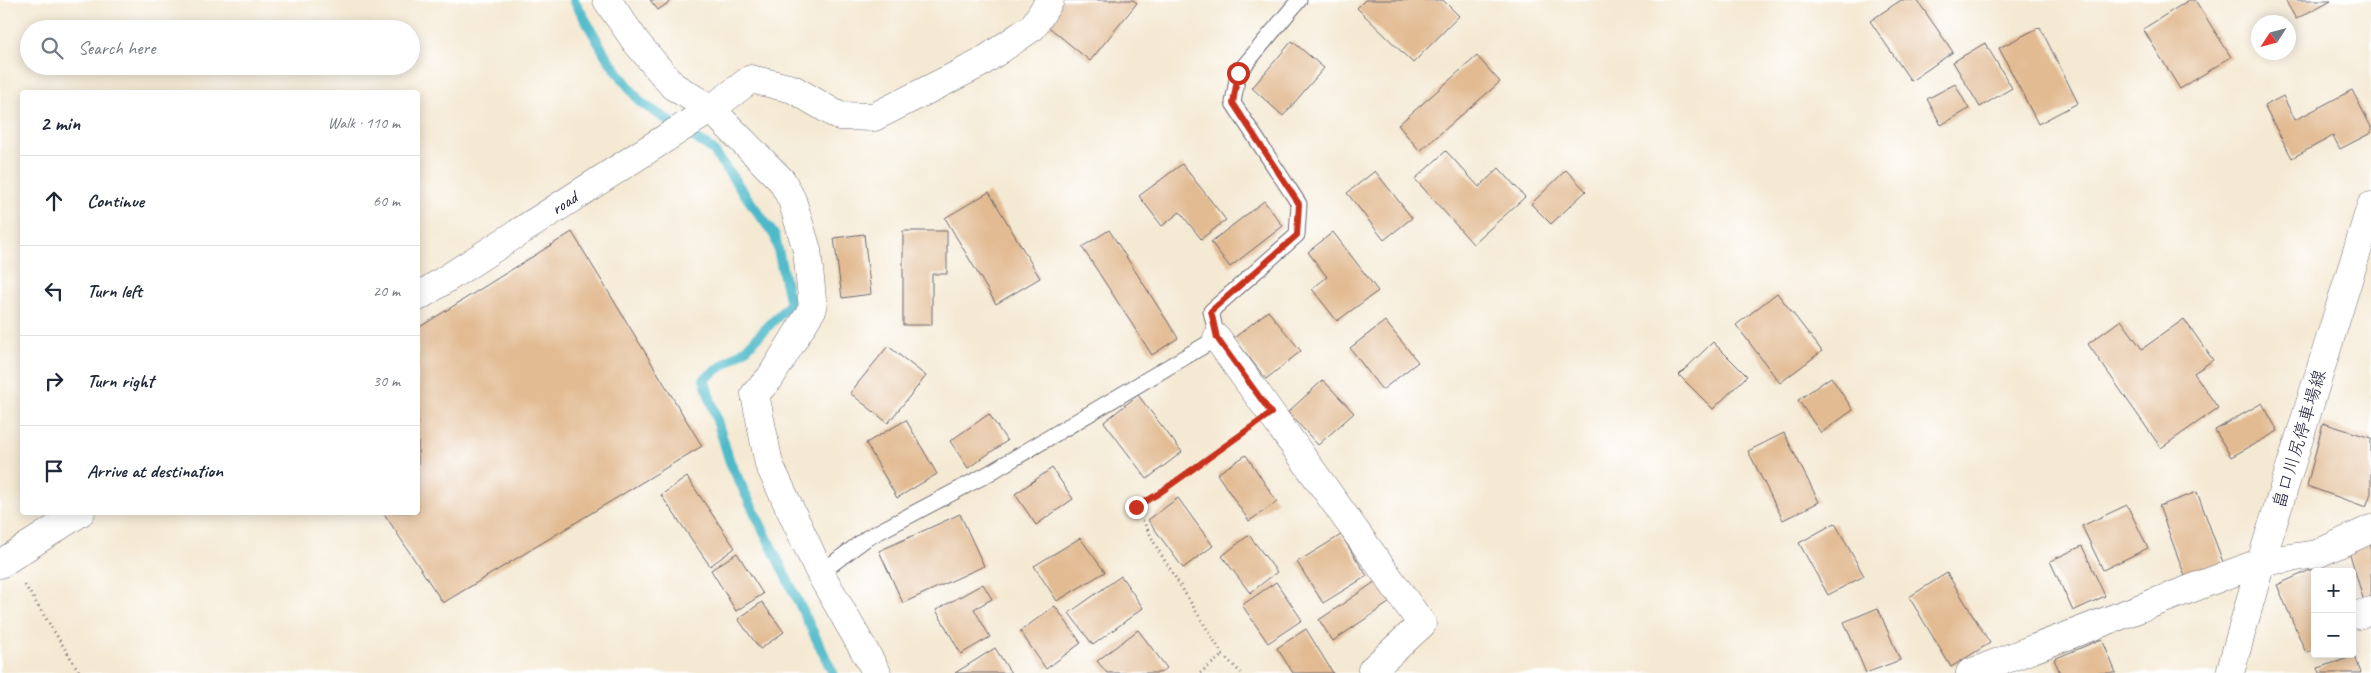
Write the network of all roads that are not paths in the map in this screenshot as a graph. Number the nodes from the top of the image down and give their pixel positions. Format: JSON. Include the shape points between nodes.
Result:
{"nodes":[{"id":1,"x":608,"y":0,"type":"edge"},
{"id":2,"x":1050,"y":0,"type":"edge"},
{"id":3,"x":1299,"y":0,"type":"edge"},
{"id":4,"x":711,"y":109,"type":"junction"},
{"id":5,"x":2371,"y":206,"type":"edge"},
{"id":6,"x":420,"y":296,"type":"edge"},
{"id":7,"x":1217,"y":338,"type":"junction"},
{"id":8,"x":76,"y":515,"type":"edge"},
{"id":9,"x":2371,"y":529,"type":"edge"},
{"id":10,"x":4,"y":562,"type":"edge"},
{"id":11,"x":2261,"y":562,"type":"junction"},
{"id":12,"x":820,"y":573,"type":"junction"},
{"id":13,"x":877,"y":673,"type":"edge"},
{"id":14,"x":1374,"y":673,"type":"edge"},
{"id":15,"x":1970,"y":673,"type":"edge"},
{"id":16,"x":2230,"y":673,"type":"edge"}],
"edges":[{"from":1,"to":4,"type":"street","via":[[636,42],[673,86]]},
{"from":2,"to":4,"type":"street","name":"road","via":[[1033,27],[979,64],[874,117],[839,116],[793,90],[751,80]]},
{"from":3,"to":7,"type":"lane","via":[[1238,73],[1233,103],[1299,204],[1297,235],[1211,311]]},
{"from":4,"to":6,"type":"street","name":"road"},
{"from":4,"to":12,"type":"street","via":[[782,181],[792,200],[807,250],[813,308],[770,378],[755,394],[769,464]]},
{"from":5,"to":11,"type":"street","name":"畠口川尻停車場線"},
{"from":7,"to":12,"type":"lane","via":[[986,475],[867,538]]},
{"from":7,"to":14,"type":"street","via":[[1422,624],[1372,670]]},
{"from":8,"to":10,"type":"street"},
{"from":9,"to":11,"type":"street","via":[[2317,554]]},
{"from":11,"to":15,"type":"street"},
{"from":11,"to":16,"type":"street","name":"畠口川尻停車場線"},
{"from":12,"to":13,"type":"street"}]}
